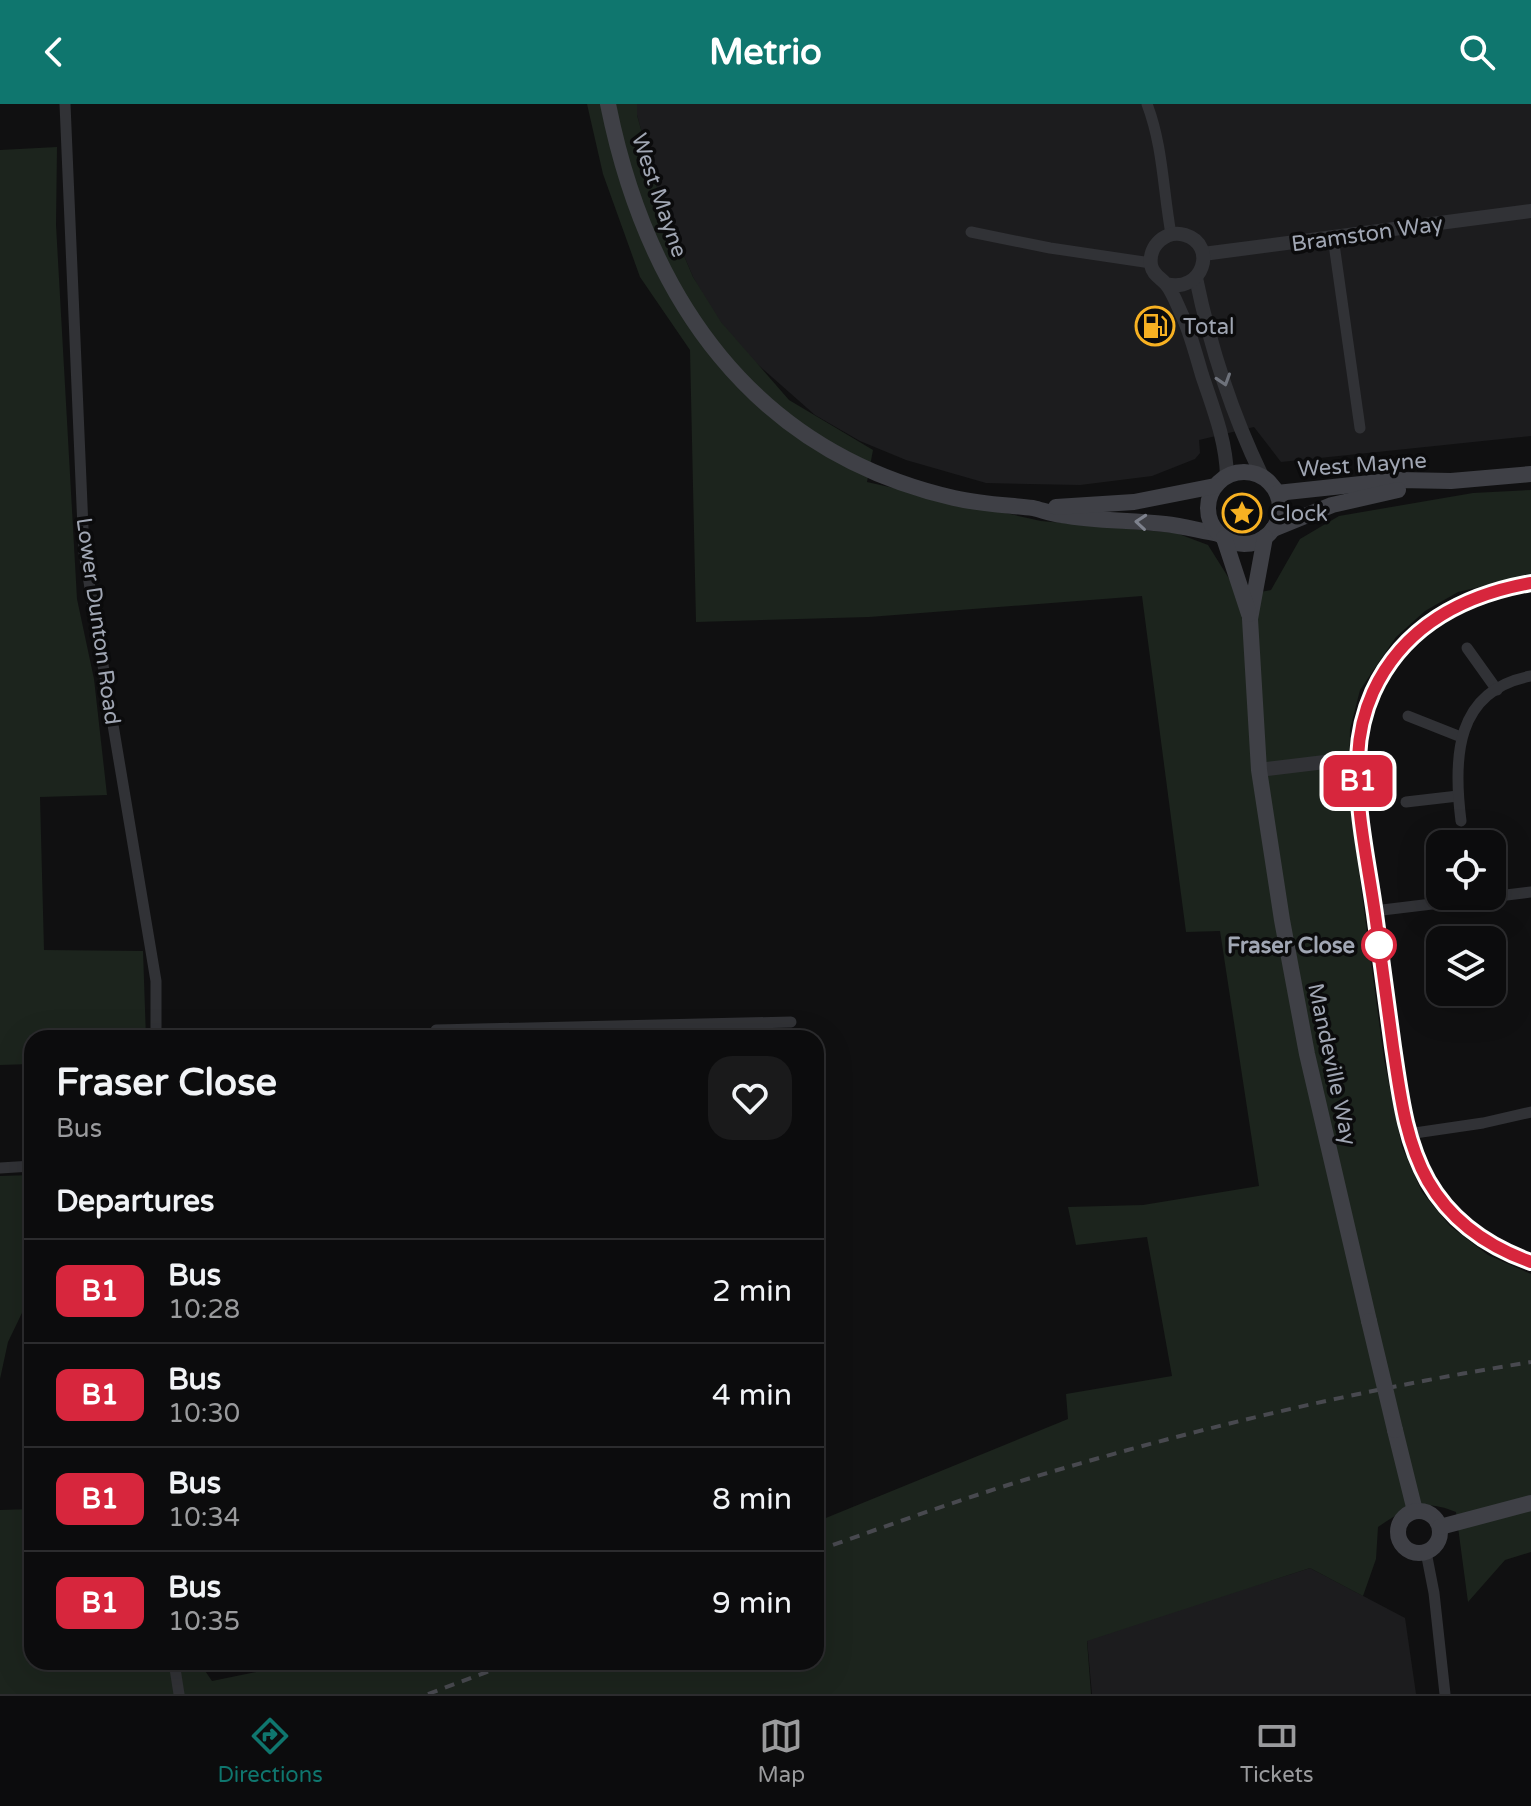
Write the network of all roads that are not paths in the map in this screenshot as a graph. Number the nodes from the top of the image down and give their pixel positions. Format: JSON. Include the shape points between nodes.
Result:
{"nodes":[{"id":1,"x":65,"y":104,"type":"edge"},
{"id":2,"x":608,"y":104,"type":"edge"},
{"id":3,"x":1147,"y":104,"type":"edge"},
{"id":4,"x":1531,"y":211,"type":"edge"},
{"id":5,"x":971,"y":232,"type":"dead end"},
{"id":6,"x":1171,"y":234,"type":"junction"},
{"id":7,"x":1333,"y":237,"type":"junction"},
{"id":8,"x":1203,"y":254,"type":"junction"},
{"id":9,"x":1151,"y":263,"type":"junction"},
{"id":10,"x":1196,"y":278,"type":"junction"},
{"id":11,"x":1166,"y":284,"type":"junction"},
{"id":12,"x":1360,"y":428,"type":"dead end"},
{"id":13,"x":1531,"y":474,"type":"edge"},
{"id":14,"x":1262,"y":476,"type":"junction"},
{"id":15,"x":1221,"y":481,"type":"junction"},
{"id":16,"x":1451,"y":481,"type":"junction"},
{"id":17,"x":1277,"y":493,"type":"junction"},
{"id":18,"x":1034,"y":509,"type":"junction"},
{"id":19,"x":1269,"y":533,"type":"junction"},
{"id":20,"x":1222,"y":536,"type":"junction"},
{"id":21,"x":1531,"y":584,"type":"edge"},
{"id":22,"x":1250,"y":619,"type":"junction"},
{"id":23,"x":1467,"y":648,"type":"dead end"},
{"id":24,"x":1531,"y":676,"type":"edge"},
{"id":25,"x":1497,"y":690,"type":"junction"},
{"id":26,"x":1408,"y":716,"type":"dead end"},
{"id":27,"x":1461,"y":737,"type":"junction"},
{"id":28,"x":1358,"y":758,"type":"junction"},
{"id":29,"x":1259,"y":770,"type":"junction"},
{"id":30,"x":1458,"y":796,"type":"junction"},
{"id":31,"x":1406,"y":802,"type":"dead end"},
{"id":32,"x":1461,"y":821,"type":"dead end"},
{"id":33,"x":1531,"y":892,"type":"edge"},
{"id":34,"x":1374,"y":911,"type":"junction"},
{"id":35,"x":791,"y":1022,"type":"dead end"},
{"id":36,"x":156,"y":1030,"type":"edge"},
{"id":37,"x":436,"y":1030,"type":"edge"},
{"id":38,"x":1531,"y":1112,"type":"edge"},
{"id":39,"x":1408,"y":1134,"type":"junction"},
{"id":40,"x":24,"y":1166,"type":"edge"},
{"id":41,"x":0,"y":1168,"type":"edge"},
{"id":42,"x":1531,"y":1262,"type":"edge"},
{"id":43,"x":1531,"y":1503,"type":"edge"},
{"id":44,"x":1415,"y":1511,"type":"junction"},
{"id":45,"x":1440,"y":1527,"type":"junction"},
{"id":46,"x":1426,"y":1552,"type":"junction"},
{"id":47,"x":175,"y":1670,"type":"edge"},
{"id":48,"x":179,"y":1694,"type":"edge"},
{"id":49,"x":1445,"y":1694,"type":"edge"}],
"edges":[{"from":1,"to":36,"type":"street","name":"Lower Dunton Road","via":[[84,552],[156,981]]},
{"from":2,"to":18,"type":"main road","name":"West Mayne","via":[[652,248],[683,306],[744,385],[811,438],[868,469],[957,499]]},
{"from":3,"to":6,"type":"street","via":[[1157,133]]},
{"from":4,"to":7,"type":"street","name":"Bramston Way"},
{"from":5,"to":9,"type":"street"},
{"from":6,"to":8,"type":"street","via":[[1190,237]]},
{"from":6,"to":9,"type":"street","via":[[1153,248]]},
{"from":7,"to":8,"type":"street","name":"Bramston Way"},
{"from":7,"to":12,"type":"street"},
{"from":8,"to":10,"type":"street"},
{"from":9,"to":11,"type":"street"},
{"from":10,"to":11,"type":"street","via":[[1181,286]]},
{"from":10,"to":14,"type":"street","one_way":true,"via":[[1240,431]]},
{"from":11,"to":15,"type":"street","via":[[1189,332],[1224,444]]},
{"from":13,"to":16,"type":"main road","name":"West Mayne"},
{"from":14,"to":15,"type":"main road","via":[[1238,472]]},
{"from":14,"to":17,"type":"main road"},
{"from":15,"to":18,"type":"main road","name":"West Mayne","via":[[1134,502]]},
{"from":15,"to":20,"type":"main road","via":[[1207,505]]},
{"from":16,"to":17,"type":"main road","name":"West Mayne","via":[[1399,480]]},
{"from":16,"to":19,"type":"main road","name":"West Mayne","via":[[1332,505]]},
{"from":17,"to":19,"type":"main road","via":[[1280,511]]},
{"from":20,"to":18,"type":"main road","name":"West Mayne","one_way":true,"via":[[1167,524]]},
{"from":19,"to":20,"type":"main road","via":[[1245,544]]},
{"from":19,"to":22,"type":"main road","name":"Mandeville Way"},
{"from":20,"to":22,"type":"main road","name":"Mandeville Way"},
{"from":21,"to":28,"type":"street","via":[[1458,605],[1411,638],[1372,694]]},
{"from":22,"to":29,"type":"main road","name":"Mandeville Way"},
{"from":23,"to":25,"type":"street"},
{"from":24,"to":25,"type":"street"},
{"from":25,"to":27,"type":"street","via":[[1471,712]]},
{"from":26,"to":27,"type":"street"},
{"from":27,"to":30,"type":"street"},
{"from":28,"to":29,"type":"street"},
{"from":28,"to":34,"type":"street"},
{"from":29,"to":44,"type":"main road","name":"Mandeville Way","bridge":true,"via":[[1307,1054]]},
{"from":30,"to":31,"type":"street"},
{"from":30,"to":32,"type":"street"},
{"from":33,"to":34,"type":"street"},
{"from":34,"to":39,"type":"street"},
{"from":35,"to":37,"type":"street"},
{"from":38,"to":39,"type":"street"},
{"from":39,"to":42,"type":"street","via":[[1430,1185],[1464,1225],[1499,1249]]},
{"from":40,"to":41,"type":"street"},
{"from":43,"to":45,"type":"main road"},
{"from":44,"to":45,"type":"main road","via":[[1435,1517]]},
{"from":44,"to":46,"type":"main road","via":[[1399,1525],[1400,1540],[1408,1550]]},
{"from":45,"to":46,"type":"main road","via":[[1437,1543]]},
{"from":46,"to":49,"type":"street"},
{"from":47,"to":48,"type":"street"}]}
